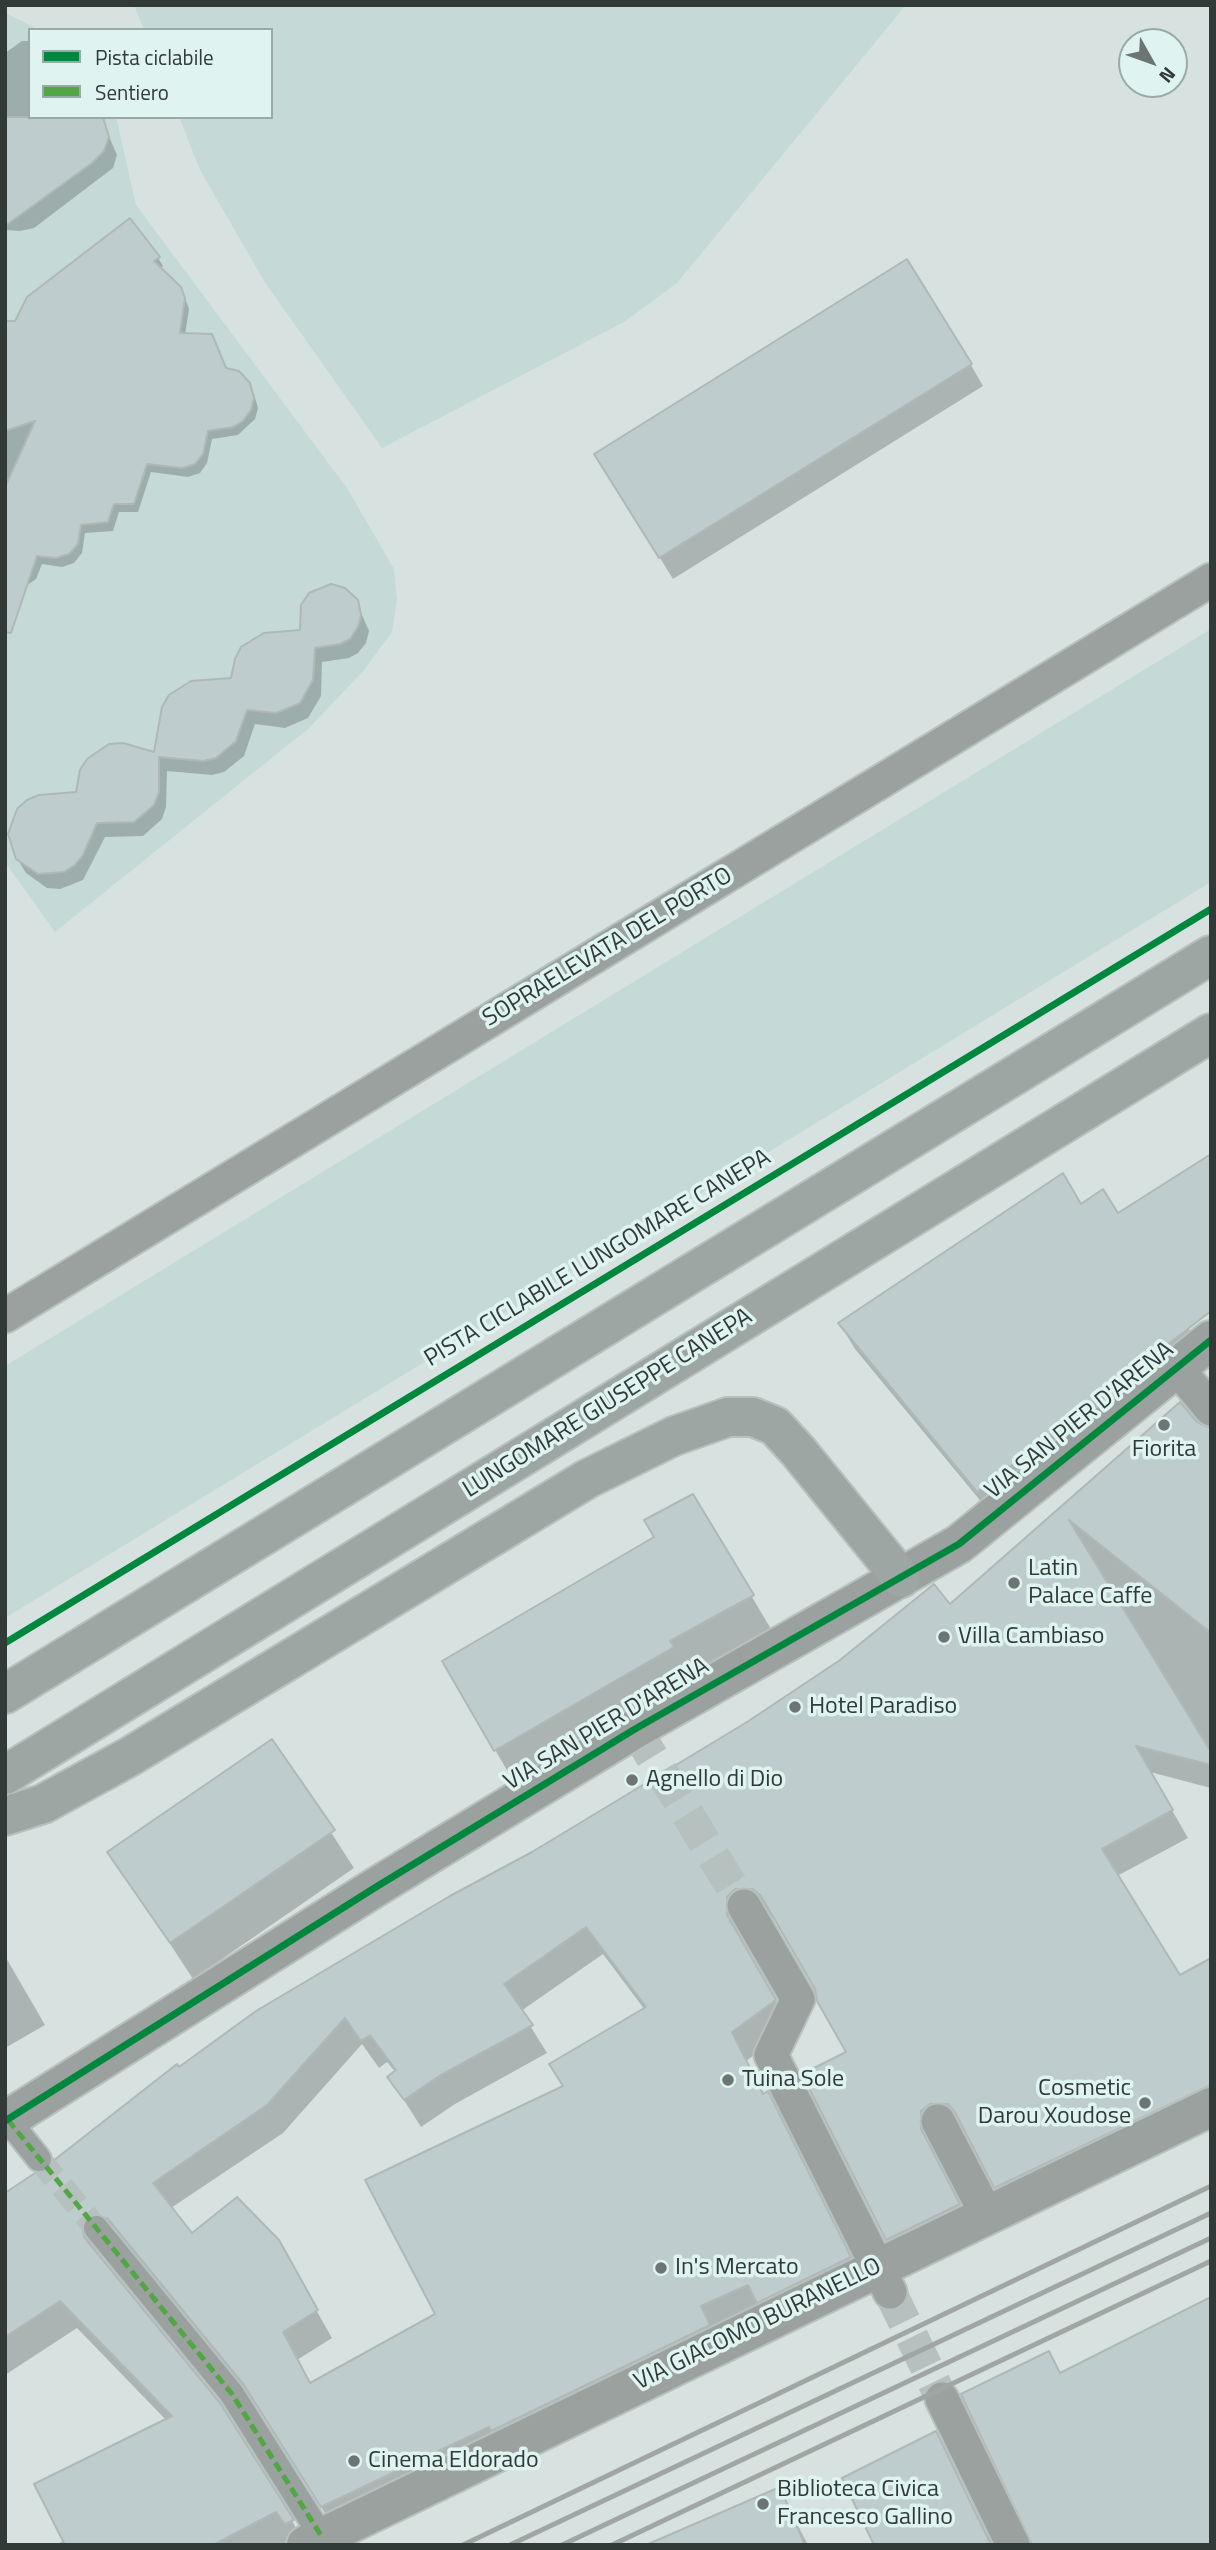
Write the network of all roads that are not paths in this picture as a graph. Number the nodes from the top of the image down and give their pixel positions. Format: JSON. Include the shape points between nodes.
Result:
{"nodes":[{"id":1,"x":1211,"y":580,"type":"edge"},
{"id":2,"x":1211,"y":955,"type":"edge"},
{"id":3,"x":1211,"y":1033,"type":"edge"},
{"id":4,"x":5,"y":1316,"type":"edge"},
{"id":5,"x":1211,"y":1340,"type":"edge"},
{"id":6,"x":1176,"y":1367,"type":"junction"},
{"id":7,"x":1211,"y":1409,"type":"edge"},
{"id":8,"x":901,"y":1578,"type":"junction"},
{"id":9,"x":5,"y":1694,"type":"edge"},
{"id":10,"x":5,"y":1775,"type":"edge"},
{"id":11,"x":5,"y":1816,"type":"edge"},
{"id":12,"x":744,"y":1906,"type":"tunnel mouth"},
{"id":13,"x":1211,"y":2107,"type":"edge"},
{"id":14,"x":6,"y":2120,"type":"edge"},
{"id":15,"x":938,"y":2121,"type":"dead end"},
{"id":16,"x":39,"y":2160,"type":"tunnel mouth"},
{"id":17,"x":987,"y":2215,"type":"junction"},
{"id":18,"x":96,"y":2228,"type":"tunnel mouth"},
{"id":19,"x":884,"y":2279,"type":"junction"},
{"id":20,"x":942,"y":2399,"type":"tunnel mouth"},
{"id":21,"x":332,"y":2538,"type":"edge"},
{"id":22,"x":1013,"y":2545,"type":"edge"}],
"edges":[{"from":1,"to":4,"type":"street","name":"SOPRAELEVATA DEL PORTO"},
{"from":2,"to":9,"type":"highway"},
{"from":3,"to":10,"type":"highway","name":"LUNGOMARE GIUSEPPE CANEPA"},
{"from":5,"to":6,"type":"street","name":"VIA SAN PIER D'ARENA"},
{"from":6,"to":7,"type":"street","name":"VIA SAN PIER D'ARENA"},
{"from":6,"to":8,"type":"street","name":"VIA SAN PIER D'ARENA","via":[[959,1544]]},
{"from":8,"to":11,"type":"highway","via":[[775,1426],[753,1417],[728,1416],[674,1436],[587,1479],[110,1768],[43,1804]]},
{"from":8,"to":14,"type":"street","name":"VIA SAN PIER D'ARENA","via":[[587,1758]]},
{"from":12,"to":19,"type":"street","via":[[798,1999],[771,2055]]},
{"from":13,"to":17,"type":"street","name":"VIA GIACOMO BURANELLO"},
{"from":14,"to":16,"type":"street"},
{"from":15,"to":17,"type":"street"},
{"from":17,"to":19,"type":"street","name":"VIA GIACOMO BURANELLO"},
{"from":18,"to":21,"type":"street","via":[[232,2394]]},
{"from":19,"to":21,"type":"street","name":"VIA GIACOMO BURANELLO"},
{"from":20,"to":22,"type":"street"}]}
